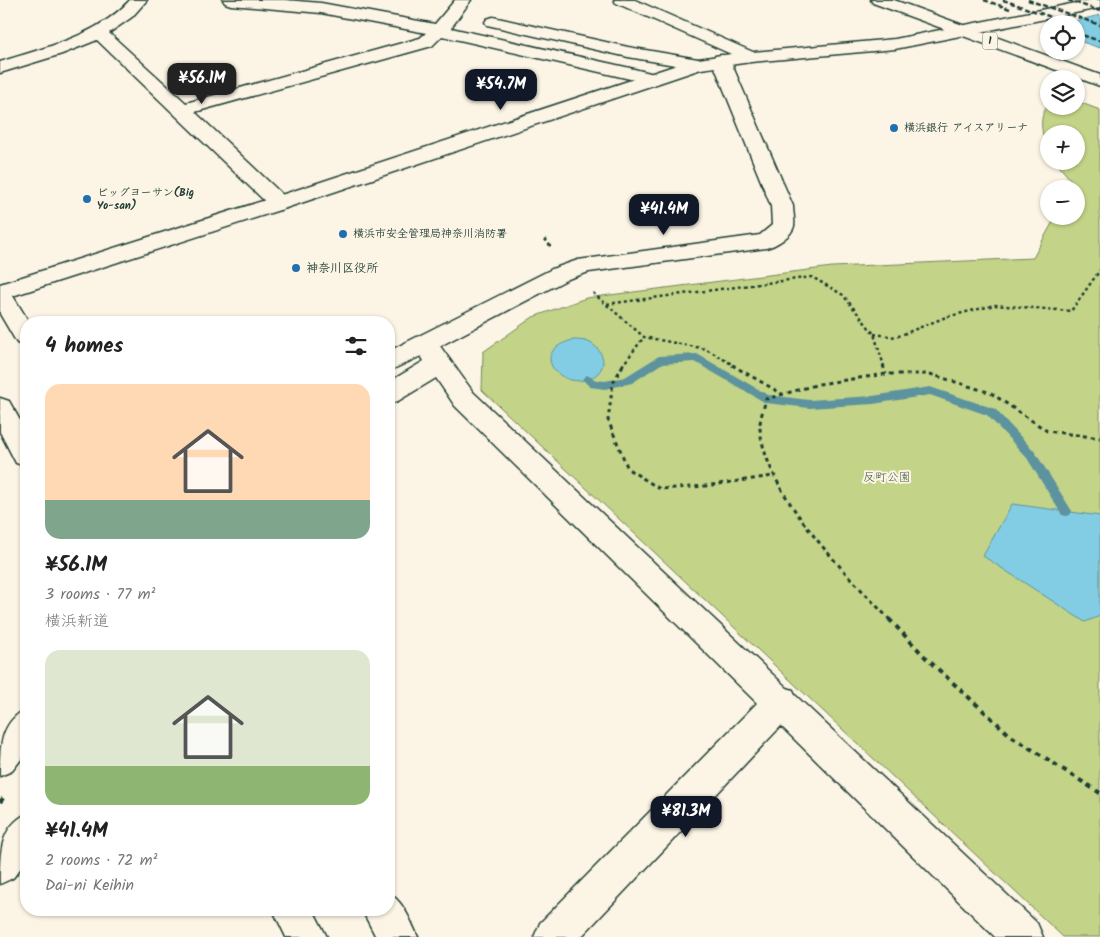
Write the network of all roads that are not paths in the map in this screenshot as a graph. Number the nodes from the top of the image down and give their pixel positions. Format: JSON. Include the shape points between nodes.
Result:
{"nodes":[{"id":1,"x":139,"y":0,"type":"edge"},
{"id":2,"x":231,"y":0,"type":"edge"},
{"id":3,"x":622,"y":0,"type":"edge"},
{"id":4,"x":879,"y":0,"type":"edge"},
{"id":5,"x":923,"y":0,"type":"edge"},
{"id":6,"x":1100,"y":3,"type":"edge"},
{"id":7,"x":458,"y":7,"type":"edge"},
{"id":8,"x":434,"y":10,"type":"dead end"},
{"id":9,"x":993,"y":25,"type":"junction"},
{"id":10,"x":439,"y":30,"type":"junction"},
{"id":11,"x":963,"y":31,"type":"junction"},
{"id":12,"x":100,"y":34,"type":"junction"},
{"id":13,"x":1024,"y":36,"type":"dead end"},
{"id":14,"x":751,"y":56,"type":"junction"},
{"id":15,"x":1085,"y":58,"type":"edge"},
{"id":16,"x":721,"y":60,"type":"junction"},
{"id":17,"x":698,"y":64,"type":"junction"},
{"id":18,"x":1100,"y":64,"type":"edge"},
{"id":19,"x":0,"y":68,"type":"edge"},
{"id":20,"x":652,"y":79,"type":"junction"},
{"id":21,"x":1100,"y":81,"type":"edge"},
{"id":22,"x":182,"y":110,"type":"junction"},
{"id":23,"x":279,"y":203,"type":"junction"},
{"id":24,"x":0,"y":293,"type":"edge"},
{"id":25,"x":20,"y":327,"type":"edge"},
{"id":26,"x":433,"y":354,"type":"junction"},
{"id":27,"x":395,"y":361,"type":"edge"},
{"id":28,"x":395,"y":389,"type":"edge"},
{"id":29,"x":0,"y":408,"type":"edge"},
{"id":30,"x":20,"y":444,"type":"edge"},
{"id":31,"x":781,"y":702,"type":"junction"},
{"id":32,"x":20,"y":734,"type":"edge"},
{"id":33,"x":0,"y":759,"type":"edge"},
{"id":34,"x":20,"y":840,"type":"edge"},
{"id":35,"x":0,"y":865,"type":"edge"},
{"id":36,"x":295,"y":916,"type":"edge"},
{"id":37,"x":385,"y":916,"type":"edge"},
{"id":38,"x":307,"y":937,"type":"edge"},
{"id":39,"x":398,"y":937,"type":"edge"},
{"id":40,"x":554,"y":937,"type":"edge"},
{"id":41,"x":1023,"y":937,"type":"edge"}],
"edges":[{"from":1,"to":12,"type":"main road","via":[[130,13]]},
{"from":2,"to":10,"type":"main road","via":[[321,8]]},
{"from":3,"to":14,"type":"main road"},
{"from":4,"to":11,"type":"main road","number":"1"},
{"from":5,"to":9,"type":"main road","number":"1"},
{"from":6,"to":9,"type":"main road"},
{"from":7,"to":8,"type":"main road"},
{"from":7,"to":10,"type":"main road"},
{"from":7,"to":17,"type":"main road","via":[[477,19]]},
{"from":9,"to":11,"type":"main road"},
{"from":9,"to":13,"type":"main road","number":"1"},
{"from":10,"to":20,"type":"main road"},
{"from":10,"to":22,"type":"main road","via":[[426,42]]},
{"from":11,"to":14,"type":"main road","via":[[895,44]]},
{"from":11,"to":21,"type":"main road","number":"1"},
{"from":12,"to":19,"type":"main road"},
{"from":12,"to":22,"type":"main road"},
{"from":14,"to":16,"type":"main road"},
{"from":15,"to":18,"type":"main road"},
{"from":16,"to":17,"type":"main road"},
{"from":16,"to":26,"type":"main road","via":[[782,206],[783,227],[766,241],[586,265],[560,274]]},
{"from":17,"to":20,"type":"main road"},
{"from":20,"to":23,"type":"main road"},
{"from":22,"to":23,"type":"main road"},
{"from":23,"to":24,"type":"main road"},
{"from":24,"to":25,"type":"main road"},
{"from":26,"to":27,"type":"main road"},
{"from":26,"to":28,"type":"main road"},
{"from":26,"to":31,"type":"main road","via":[[464,399]]},
{"from":29,"to":30,"type":"main road"},
{"from":31,"to":40,"type":"main road"},
{"from":31,"to":41,"type":"main road"},
{"from":32,"to":33,"type":"main road"},
{"from":34,"to":35,"type":"main road"},
{"from":36,"to":38,"type":"main road"},
{"from":37,"to":39,"type":"main road"}]}
